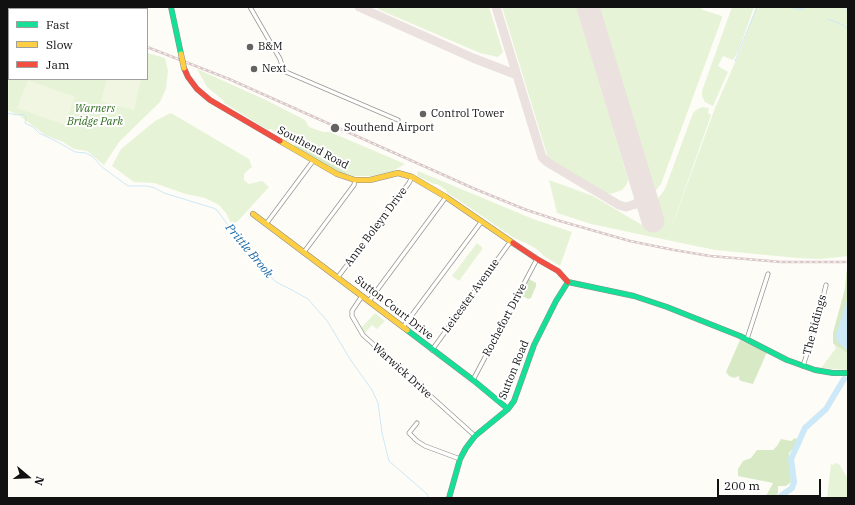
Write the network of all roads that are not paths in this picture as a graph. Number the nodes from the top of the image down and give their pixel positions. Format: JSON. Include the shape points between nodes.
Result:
{"nodes":[{"id":1,"x":171,"y":7,"type":"edge"},
{"id":2,"x":250,"y":7,"type":"edge"},
{"id":3,"x":398,"y":120,"type":"dead end"},
{"id":4,"x":313,"y":161,"type":"junction"},
{"id":5,"x":412,"y":177,"type":"junction"},
{"id":6,"x":355,"y":180,"type":"junction"},
{"id":7,"x":446,"y":197,"type":"junction"},
{"id":8,"x":253,"y":214,"type":"dead end"},
{"id":9,"x":482,"y":221,"type":"junction"},
{"id":10,"x":266,"y":224,"type":"junction"},
{"id":11,"x":511,"y":241,"type":"junction"},
{"id":12,"x":304,"y":252,"type":"junction"},
{"id":13,"x":537,"y":259,"type":"junction"},
{"id":14,"x":768,"y":274,"type":"dead end"},
{"id":15,"x":338,"y":277,"type":"junction"},
{"id":16,"x":568,"y":282,"type":"junction"},
{"id":17,"x":826,"y":284,"type":"dead end"},
{"id":18,"x":362,"y":296,"type":"junction"},
{"id":19,"x":369,"y":301,"type":"junction"},
{"id":20,"x":402,"y":327,"type":"junction"},
{"id":21,"x":747,"y":339,"type":"junction"},
{"id":22,"x":432,"y":350,"type":"junction"},
{"id":23,"x":803,"y":366,"type":"junction"},
{"id":24,"x":848,"y":373,"type":"edge"},
{"id":25,"x":473,"y":380,"type":"junction"},
{"id":26,"x":508,"y":409,"type":"junction"},
{"id":27,"x":417,"y":423,"type":"dead end"},
{"id":28,"x":475,"y":436,"type":"junction"},
{"id":29,"x":460,"y":459,"type":"junction"},
{"id":30,"x":449,"y":498,"type":"edge"}],
"edges":[{"from":1,"to":4,"type":"street","name":"Southend Road","bridge":true,"via":[[184,68],[197,89],[210,100]]},
{"from":2,"to":3,"type":"street","via":[[281,60],[284,70]]},
{"from":4,"to":6,"type":"street","name":"Southend Road"},
{"from":4,"to":10,"type":"street"},
{"from":5,"to":6,"type":"street","name":"Southend Road","via":[[398,173],[370,180]]},
{"from":5,"to":7,"type":"street","name":"Southend Road"},
{"from":5,"to":15,"type":"street","name":"Anne Boleyn Drive"},
{"from":6,"to":12,"type":"street","via":[[354,185]]},
{"from":7,"to":9,"type":"street","name":"Southend Road"},
{"from":7,"to":19,"type":"street"},
{"from":8,"to":10,"type":"street","name":"Sutton Court Drive"},
{"from":9,"to":11,"type":"street","name":"Southend Road"},
{"from":9,"to":20,"type":"street"},
{"from":10,"to":12,"type":"street","name":"Sutton Court Drive"},
{"from":11,"to":13,"type":"street","name":"Southend Road"},
{"from":11,"to":22,"type":"street","name":"Leicester Avenue"},
{"from":12,"to":15,"type":"street","name":"Sutton Court Drive"},
{"from":13,"to":16,"type":"street","name":"Southend Road","via":[[558,271]]},
{"from":13,"to":25,"type":"street","name":"Rochefort Drive"},
{"from":14,"to":21,"type":"street"},
{"from":15,"to":18,"type":"street","name":"Sutton Court Drive"},
{"from":16,"to":21,"type":"street","via":[[634,296]]},
{"from":16,"to":26,"type":"street","name":"Sutton Road","via":[[534,345],[518,393]]},
{"from":17,"to":23,"type":"street","name":"The Ridings"},
{"from":18,"to":19,"type":"street","name":"Sutton Court Drive"},
{"from":18,"to":28,"type":"street","name":"Warwick Drive","via":[[352,311],[352,316],[363,335]]},
{"from":19,"to":20,"type":"street","name":"Sutton Court Drive"},
{"from":20,"to":22,"type":"street","name":"Sutton Court Drive"},
{"from":21,"to":23,"type":"street"},
{"from":22,"to":25,"type":"street","name":"Sutton Court Drive"},
{"from":23,"to":24,"type":"street","via":[[824,372]]},
{"from":25,"to":26,"type":"street","name":"Sutton Court Drive"},
{"from":26,"to":28,"type":"street","name":"Sutton Road"},
{"from":27,"to":29,"type":"street","via":[[408,434],[425,446]]},
{"from":28,"to":29,"type":"street","name":"Sutton Road"},
{"from":29,"to":30,"type":"street","name":"Sutton Road"}]}
